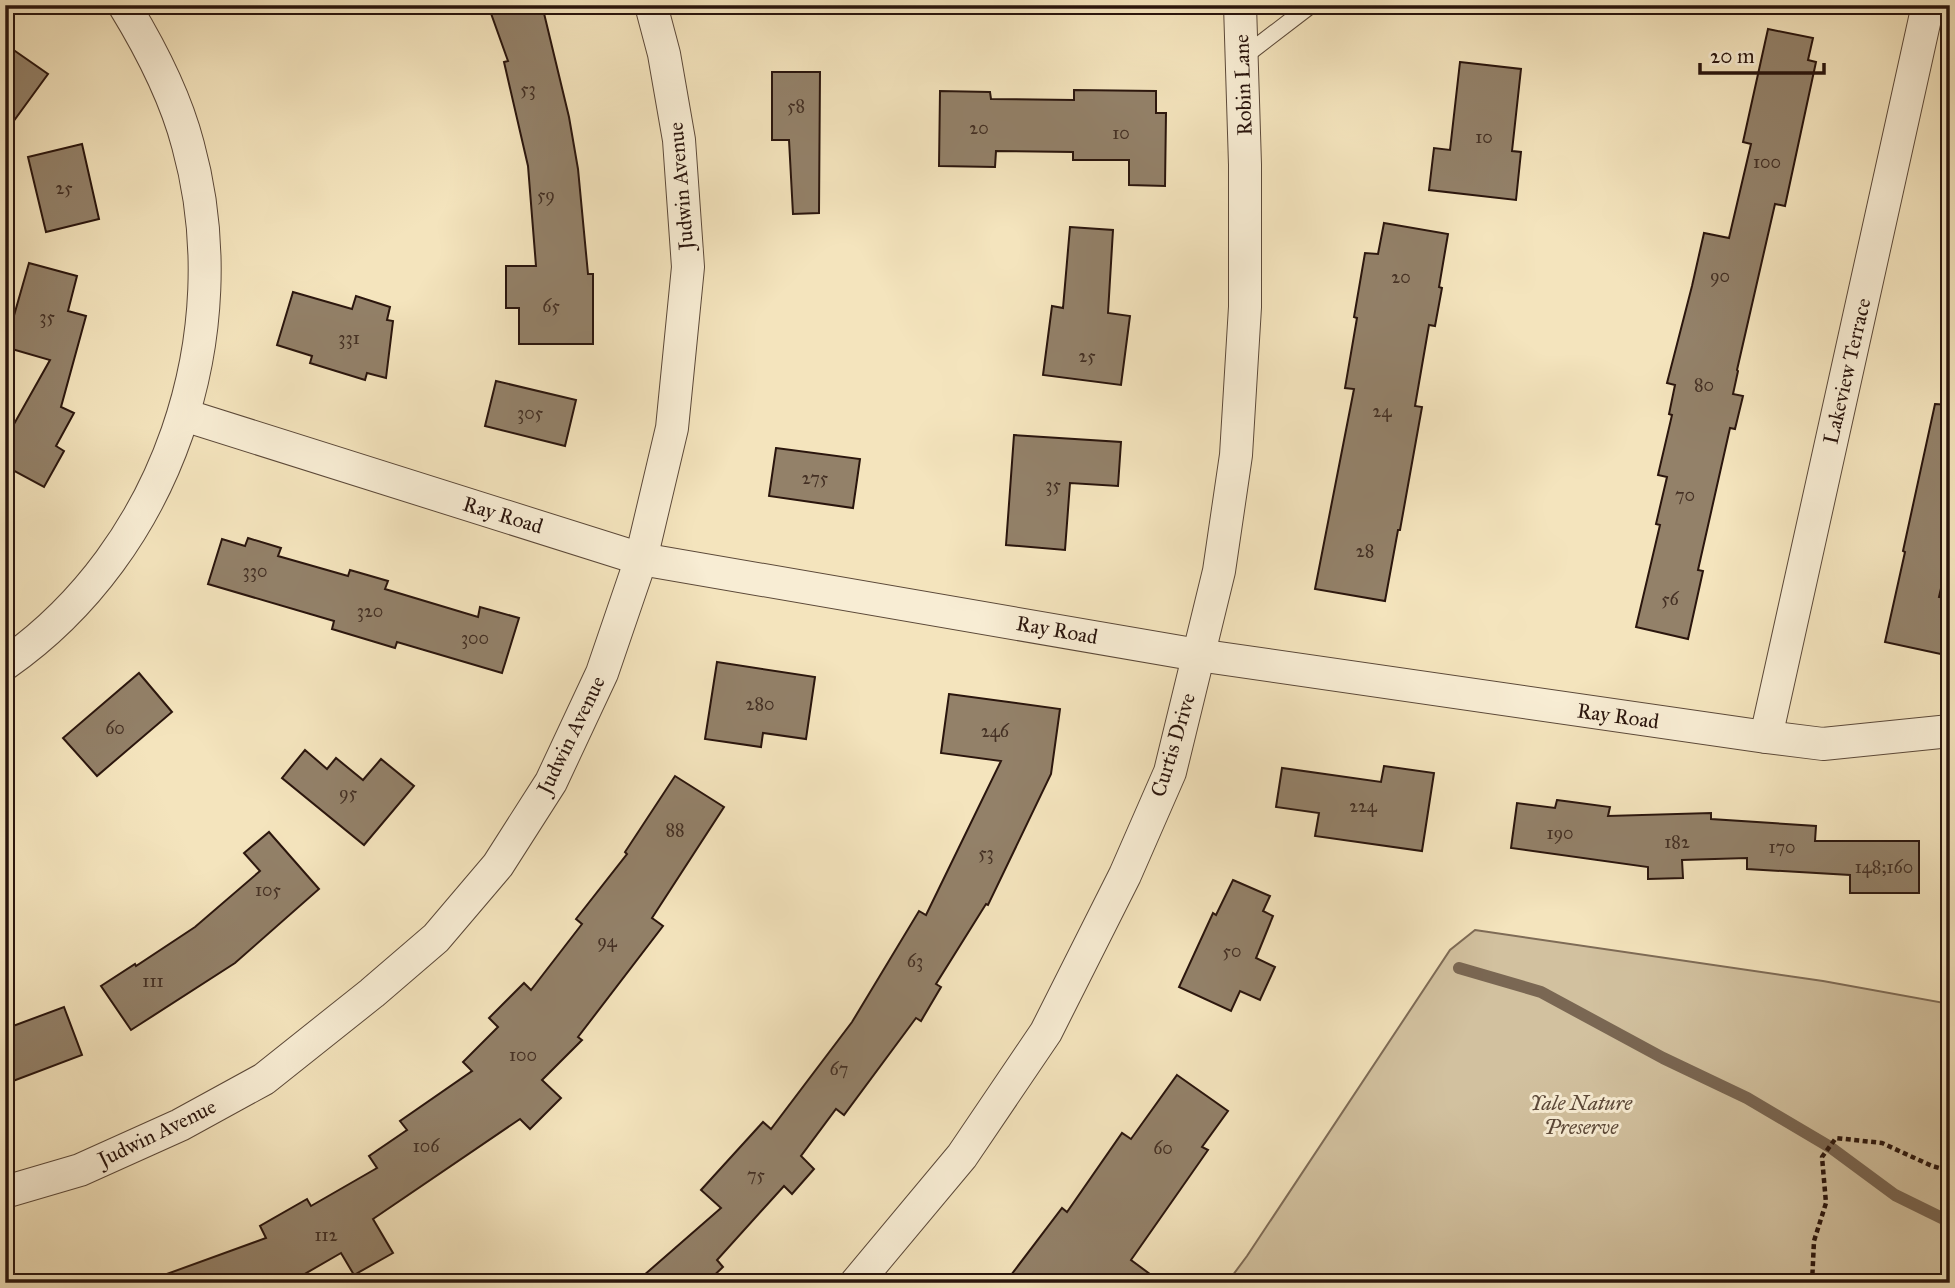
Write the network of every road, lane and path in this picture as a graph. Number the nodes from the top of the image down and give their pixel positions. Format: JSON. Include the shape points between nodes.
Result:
{"nodes":[{"id":1,"x":124,"y":5,"type":"edge"},
{"id":2,"x":651,"y":5,"type":"edge"},
{"id":3,"x":1240,"y":5,"type":"edge"},
{"id":4,"x":1311,"y":5,"type":"edge"},
{"id":5,"x":1928,"y":5,"type":"edge"},
{"id":6,"x":1242,"y":58,"type":"junction"},
{"id":7,"x":1245,"y":165,"type":"joint"},
{"id":8,"x":184,"y":415,"type":"junction"},
{"id":9,"x":641,"y":559,"type":"junction"},
{"id":10,"x":1198,"y":655,"type":"junction"},
{"id":11,"x":5,"y":664,"type":"edge"},
{"id":12,"x":1950,"y":731,"type":"edge"},
{"id":13,"x":1766,"y":737,"type":"junction"},
{"id":14,"x":1950,"y":1171,"type":"edge"},
{"id":15,"x":5,"y":1192,"type":"edge"},
{"id":16,"x":856,"y":1283,"type":"edge"},
{"id":17,"x":1812,"y":1283,"type":"edge"}],
"edges":[{"from":1,"to":8,"type":"street","via":[[171,93],[200,198],[204,308]]},
{"from":2,"to":9,"type":"street","name":"Judwin Avenue","via":[[679,140],[688,267],[672,428]]},
{"from":3,"to":6,"type":"street","name":"Robin Lane"},
{"from":4,"to":6,"type":"lane"},
{"from":5,"to":13,"type":"street","name":"Lakeview Terrace"},
{"from":6,"to":7,"type":"street","name":"Robin Lane"},
{"from":7,"to":10,"type":"street","name":"Curtis Drive","via":[[1245,307],[1236,455],[1219,571]]},
{"from":8,"to":9,"type":"street","name":"Ray Road"},
{"from":8,"to":11,"type":"street","via":[[136,522],[103,570],[64,614]]},
{"from":9,"to":10,"type":"street","name":"Ray Road"},
{"from":9,"to":15,"type":"street","name":"Judwin Avenue","via":[[602,673],[551,782],[498,865],[436,938],[264,1079],[180,1125],[80,1170]]},
{"from":10,"to":13,"type":"street","name":"Ray Road"},
{"from":10,"to":16,"type":"street","name":"Curtis Drive","via":[[1170,772],[1125,875],[1046,1032],[962,1156]]},
{"from":12,"to":13,"type":"street","name":"Ray Road","via":[[1823,744]]},
{"from":14,"to":17,"type":"path","via":[[1882,1143],[1836,1138],[1822,1157],[1826,1203],[1814,1241]]}]}
